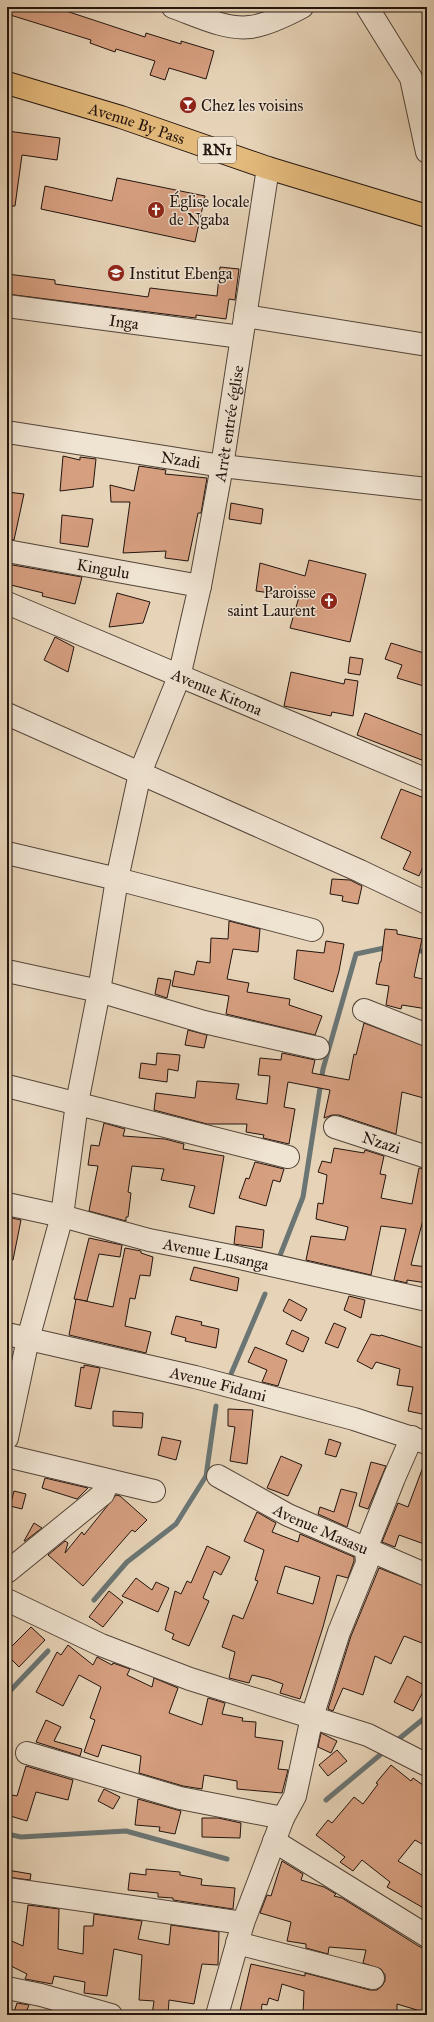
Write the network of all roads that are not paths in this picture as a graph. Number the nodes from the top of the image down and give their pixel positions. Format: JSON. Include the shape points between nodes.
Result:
{"nodes":[{"id":1,"x":173,"y":7,"type":"edge"},
{"id":2,"x":302,"y":7,"type":"edge"},
{"id":3,"x":367,"y":7,"type":"edge"},
{"id":4,"x":231,"y":16,"type":"edge"},
{"id":5,"x":7,"y":83,"type":"edge"},
{"id":6,"x":427,"y":152,"type":"edge"},
{"id":7,"x":268,"y":168,"type":"junction"},
{"id":8,"x":427,"y":216,"type":"edge"},
{"id":9,"x":7,"y":306,"type":"edge"},
{"id":10,"x":243,"y":327,"type":"junction"},
{"id":11,"x":427,"y":344,"type":"edge"},
{"id":12,"x":7,"y":432,"type":"edge"},
{"id":13,"x":222,"y":466,"type":"junction"},
{"id":14,"x":427,"y":489,"type":"edge"},
{"id":15,"x":7,"y":551,"type":"edge"},
{"id":16,"x":200,"y":586,"type":"junction"},
{"id":17,"x":7,"y":603,"type":"edge"},
{"id":18,"x":179,"y":677,"type":"junction"},
{"id":19,"x":7,"y":714,"type":"edge"},
{"id":20,"x":140,"y":773,"type":"junction"},
{"id":21,"x":427,"y":780,"type":"edge"},
{"id":22,"x":7,"y":853,"type":"edge"},
{"id":23,"x":117,"y":879,"type":"junction"},
{"id":24,"x":427,"y":903,"type":"edge"},
{"id":25,"x":312,"y":930,"type":"dead end"},
{"id":26,"x":7,"y":971,"type":"edge"},
{"id":27,"x":99,"y":991,"type":"junction"},
{"id":28,"x":364,"y":1010,"type":"dead end"},
{"id":29,"x":427,"y":1035,"type":"edge"},
{"id":30,"x":318,"y":1048,"type":"dead end"},
{"id":31,"x":7,"y":1086,"type":"edge"},
{"id":32,"x":77,"y":1103,"type":"junction"},
{"id":33,"x":335,"y":1127,"type":"dead end"},
{"id":34,"x":288,"y":1158,"type":"dead end"},
{"id":35,"x":427,"y":1158,"type":"edge"},
{"id":36,"x":7,"y":1204,"type":"edge"},
{"id":37,"x":62,"y":1216,"type":"junction"},
{"id":38,"x":427,"y":1300,"type":"edge"},
{"id":39,"x":7,"y":1334,"type":"edge"},
{"id":40,"x":28,"y":1339,"type":"junction"},
{"id":41,"x":7,"y":1438,"type":"edge"},
{"id":42,"x":420,"y":1440,"type":"edge"},
{"id":43,"x":7,"y":1456,"type":"edge"},
{"id":44,"x":218,"y":1476,"type":"dead end"},
{"id":45,"x":108,"y":1482,"type":"junction"},
{"id":46,"x":154,"y":1491,"type":"dead end"},
{"id":47,"x":366,"y":1549,"type":"junction"},
{"id":48,"x":7,"y":1572,"type":"edge"},
{"id":49,"x":427,"y":1575,"type":"edge"},
{"id":50,"x":7,"y":1600,"type":"edge"},
{"id":51,"x":312,"y":1717,"type":"junction"},
{"id":52,"x":27,"y":1753,"type":"dead end"},
{"id":53,"x":427,"y":1765,"type":"edge"},
{"id":54,"x":283,"y":1818,"type":"junction"},
{"id":55,"x":274,"y":1842,"type":"junction"},
{"id":56,"x":7,"y":1889,"type":"edge"},
{"id":57,"x":240,"y":1933,"type":"junction"},
{"id":58,"x":427,"y":1936,"type":"edge"},
{"id":59,"x":373,"y":1978,"type":"dead end"},
{"id":60,"x":7,"y":1988,"type":"edge"},
{"id":61,"x":111,"y":2015,"type":"edge"},
{"id":62,"x":217,"y":2015,"type":"edge"}],
"edges":[{"from":1,"to":4,"type":"street"},
{"from":2,"to":4,"type":"street","via":[[250,27]]},
{"from":3,"to":6,"type":"street","via":[[411,78]]},
{"from":5,"to":7,"type":"highway","name":"Avenue By Pass","number":"RN1","via":[[121,117]]},
{"from":7,"to":8,"type":"highway","name":"Avenue By Pass","number":"RN1"},
{"from":7,"to":10,"type":"street","name":"Arrêt entrée église"},
{"from":9,"to":10,"type":"street","name":"Inga"},
{"from":10,"to":11,"type":"street","name":"Inga"},
{"from":10,"to":13,"type":"street","name":"Arrêt entrée église"},
{"from":12,"to":13,"type":"street","name":"Nzadi"},
{"from":13,"to":14,"type":"street","name":"Nzadi"},
{"from":13,"to":16,"type":"street","name":"Arrêt entrée église"},
{"from":15,"to":16,"type":"street","name":"Kingulu"},
{"from":16,"to":18,"type":"street","name":"Arrêt entrée église"},
{"from":17,"to":18,"type":"street","name":"Avenue Kitona"},
{"from":18,"to":20,"type":"street","name":"Arrêt entrée église"},
{"from":18,"to":21,"type":"street","name":"Avenue Kitona"},
{"from":19,"to":20,"type":"street"},
{"from":20,"to":23,"type":"street","name":"Arrêt entrée église"},
{"from":20,"to":24,"type":"street","via":[[360,870]]},
{"from":22,"to":23,"type":"street"},
{"from":23,"to":25,"type":"street"},
{"from":23,"to":27,"type":"street","name":"Arrêt entrée église"},
{"from":26,"to":27,"type":"street"},
{"from":27,"to":30,"type":"street","via":[[204,1022]]},
{"from":27,"to":32,"type":"street","name":"Arrêt entrée église"},
{"from":28,"to":29,"type":"street"},
{"from":31,"to":32,"type":"street"},
{"from":32,"to":34,"type":"street"},
{"from":32,"to":37,"type":"street","name":"Arrêt entrée église"},
{"from":33,"to":35,"type":"street","name":"Nzazi"},
{"from":36,"to":37,"type":"street","name":"Avenue Lusanga"},
{"from":37,"to":38,"type":"street","name":"Avenue Lusanga","via":[[149,1240]]},
{"from":37,"to":40,"type":"street","name":"Arrêt entrée église"},
{"from":39,"to":40,"type":"street","name":"Avenue Fidami"},
{"from":40,"to":41,"type":"street","name":"Arrêt entrée église"},
{"from":40,"to":42,"type":"street","name":"Avenue Fidami","via":[[195,1377],[354,1419]]},
{"from":42,"to":47,"type":"street","via":[[394,1478]]},
{"from":43,"to":45,"type":"street"},
{"from":44,"to":47,"type":"street","name":"Avenue Masasu","via":[[288,1515]]},
{"from":45,"to":46,"type":"street"},
{"from":45,"to":48,"type":"street","via":[[103,1494]]},
{"from":47,"to":49,"type":"street","name":"Avenue Masasu"},
{"from":47,"to":51,"type":"street","via":[[366,1563],[339,1632]]},
{"from":50,"to":51,"type":"street","via":[[51,1623],[109,1648],[190,1679]]},
{"from":51,"to":53,"type":"street","via":[[368,1735]]},
{"from":51,"to":54,"type":"street","via":[[295,1796]]},
{"from":52,"to":54,"type":"street","via":[[180,1798]]},
{"from":54,"to":55,"type":"street"},
{"from":55,"to":57,"type":"street"},
{"from":55,"to":58,"type":"street"},
{"from":56,"to":57,"type":"street"},
{"from":57,"to":59,"type":"street"},
{"from":57,"to":62,"type":"street"},
{"from":60,"to":61,"type":"street"}]}
